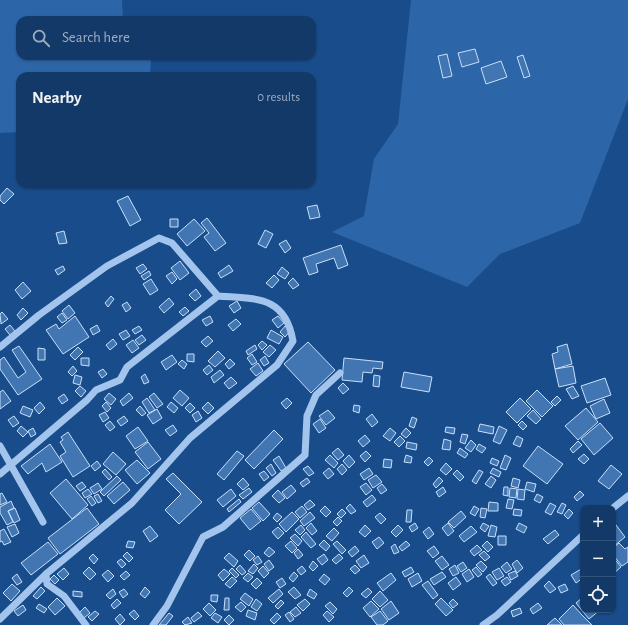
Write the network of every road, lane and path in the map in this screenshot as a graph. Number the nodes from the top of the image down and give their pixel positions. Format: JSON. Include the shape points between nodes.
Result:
{"nodes":[{"id":1,"x":218,"y":296,"type":"junction"},
{"id":2,"x":0,"y":347,"type":"edge"},
{"id":3,"x":340,"y":373,"type":"dead end"},
{"id":4,"x":0,"y":446,"type":"edge"},
{"id":5,"x":11,"y":465,"type":"junction"},
{"id":6,"x":0,"y":474,"type":"edge"},
{"id":7,"x":628,"y":496,"type":"edge"},
{"id":8,"x":616,"y":506,"type":"edge"},
{"id":9,"x":43,"y":522,"type":"dead end"},
{"id":10,"x":580,"y":538,"type":"edge"},
{"id":11,"x":46,"y":574,"type":"junction"},
{"id":12,"x":0,"y":619,"type":"edge"},
{"id":13,"x":86,"y":625,"type":"edge"},
{"id":14,"x":153,"y":625,"type":"edge"},
{"id":15,"x":483,"y":625,"type":"edge"}],
"edges":[{"from":1,"to":2,"type":"street","via":[[172,243],[159,238],[107,266]]},
{"from":1,"to":5,"type":"street","via":[[127,367],[120,380],[96,390]]},
{"from":1,"to":11,"type":"street","via":[[265,301],[280,309],[290,324],[293,341],[277,364],[190,438],[132,503]]},
{"from":3,"to":14,"type":"street","via":[[316,395],[307,416],[305,455],[223,527],[203,537],[167,606]]},
{"from":4,"to":5,"type":"street"},
{"from":5,"to":6,"type":"street"},
{"from":5,"to":9,"type":"street"},
{"from":7,"to":8,"type":"street"},
{"from":10,"to":15,"type":"street"},
{"from":11,"to":12,"type":"street"},
{"from":11,"to":13,"type":"street","via":[[46,584],[64,596]]}]}
